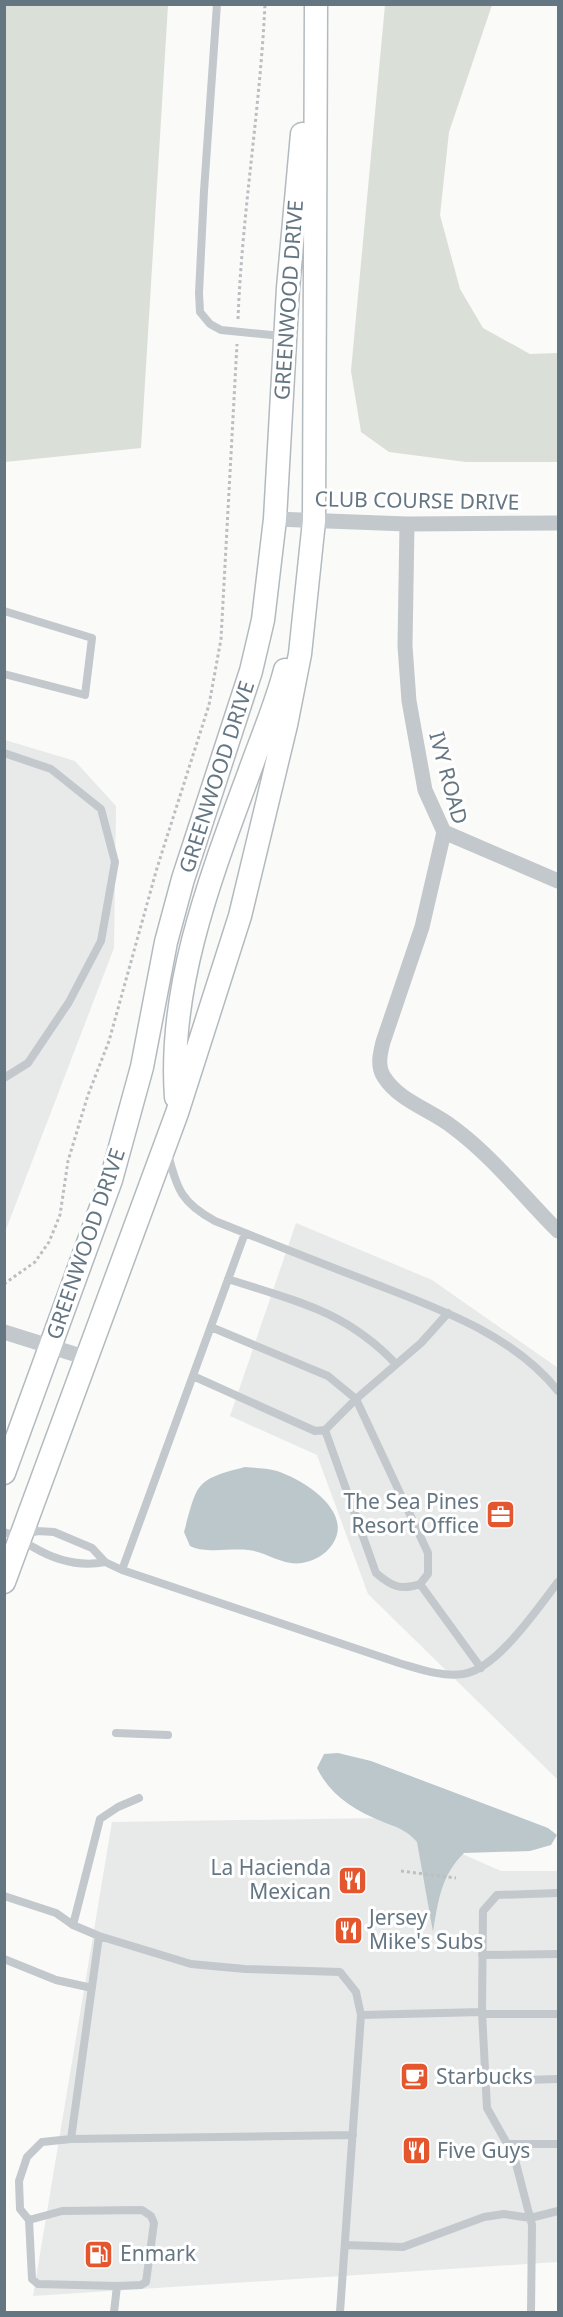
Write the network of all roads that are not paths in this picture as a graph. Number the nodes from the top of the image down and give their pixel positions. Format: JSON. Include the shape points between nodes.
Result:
{"nodes":[{"id":1,"x":217,"y":4,"type":"edge"},
{"id":2,"x":316,"y":4,"type":"edge"},
{"id":3,"x":315,"y":58,"type":"junction"},
{"id":4,"x":287,"y":337,"type":"junction"},
{"id":5,"x":275,"y":519,"type":"junction"},
{"id":6,"x":314,"y":521,"type":"junction"},
{"id":7,"x":558,"y":523,"type":"edge"},
{"id":8,"x":407,"y":524,"type":"junction"},
{"id":9,"x":304,"y":595,"type":"junction"},
{"id":10,"x":4,"y":611,"type":"edge"},
{"id":11,"x":4,"y":674,"type":"edge"},
{"id":12,"x":4,"y":753,"type":"edge"},
{"id":13,"x":444,"y":832,"type":"junction"},
{"id":14,"x":558,"y":881,"type":"edge"},
{"id":15,"x":4,"y":1078,"type":"edge"},
{"id":16,"x":177,"y":1113,"type":"junction"},
{"id":17,"x":166,"y":1144,"type":"junction"},
{"id":18,"x":558,"y":1231,"type":"edge"},
{"id":19,"x":245,"y":1233,"type":"junction"},
{"id":20,"x":228,"y":1279,"type":"junction"},
{"id":21,"x":448,"y":1313,"type":"junction"},
{"id":22,"x":211,"y":1327,"type":"junction"},
{"id":23,"x":4,"y":1332,"type":"edge"},
{"id":24,"x":50,"y":1346,"type":"junction"},
{"id":25,"x":87,"y":1358,"type":"junction"},
{"id":26,"x":395,"y":1363,"type":"junction"},
{"id":27,"x":193,"y":1376,"type":"junction"},
{"id":28,"x":558,"y":1391,"type":"edge"},
{"id":29,"x":356,"y":1399,"type":"junction"},
{"id":30,"x":325,"y":1430,"type":"junction"},
{"id":31,"x":4,"y":1473,"type":"edge"},
{"id":32,"x":13,"y":1535,"type":"edge"},
{"id":33,"x":105,"y":1563,"type":"junction"},
{"id":34,"x":122,"y":1570,"type":"junction"},
{"id":35,"x":4,"y":1582,"type":"edge"},
{"id":36,"x":558,"y":1582,"type":"edge"},
{"id":37,"x":420,"y":1584,"type":"junction"},
{"id":38,"x":481,"y":1668,"type":"junction"},
{"id":39,"x":116,"y":1733,"type":"dead end"},
{"id":40,"x":168,"y":1735,"type":"dead end"},
{"id":41,"x":139,"y":1797,"type":"dead end"},
{"id":42,"x":558,"y":1893,"type":"edge"},
{"id":43,"x":4,"y":1896,"type":"edge"},
{"id":44,"x":73,"y":1925,"type":"junction"},
{"id":45,"x":99,"y":1936,"type":"junction"},
{"id":46,"x":558,"y":1954,"type":"edge"},
{"id":47,"x":482,"y":1955,"type":"junction"},
{"id":48,"x":4,"y":1959,"type":"edge"},
{"id":49,"x":92,"y":1989,"type":"junction"},
{"id":50,"x":482,"y":2013,"type":"junction"},
{"id":51,"x":558,"y":2014,"type":"edge"},
{"id":52,"x":361,"y":2015,"type":"junction"},
{"id":53,"x":558,"y":2079,"type":"edge"},
{"id":54,"x":486,"y":2081,"type":"junction"},
{"id":55,"x":353,"y":2135,"type":"junction"},
{"id":56,"x":71,"y":2139,"type":"junction"},
{"id":57,"x":507,"y":2144,"type":"junction"},
{"id":58,"x":558,"y":2144,"type":"edge"},
{"id":59,"x":558,"y":2211,"type":"edge"},
{"id":60,"x":530,"y":2218,"type":"junction"},
{"id":61,"x":29,"y":2220,"type":"junction"},
{"id":62,"x":346,"y":2245,"type":"junction"},
{"id":63,"x":117,"y":2286,"type":"junction"},
{"id":64,"x":114,"y":2313,"type":"edge"},
{"id":65,"x":340,"y":2313,"type":"edge"},
{"id":66,"x":531,"y":2313,"type":"edge"}],
"edges":[{"from":1,"to":4,"type":"lane","via":[[198,292],[200,312],[221,330]]},
{"from":2,"to":3,"type":"street","name":"GREENWOOD DRIVE"},
{"from":3,"to":4,"type":"street","name":"GREENWOOD DRIVE","via":[[299,152]]},
{"from":3,"to":6,"type":"street","name":"GREENWOOD DRIVE"},
{"from":4,"to":5,"type":"street","name":"GREENWOOD DRIVE"},
{"from":5,"to":6,"type":"street","name":"CLUB COURSE DRIVE"},
{"from":5,"to":24,"type":"street","name":"GREENWOOD DRIVE","via":[[270,577],[251,672],[183,879],[166,942],[142,1067],[111,1180]]},
{"from":6,"to":8,"type":"street","name":"CLUB COURSE DRIVE"},
{"from":6,"to":9,"type":"street","name":"GREENWOOD DRIVE"},
{"from":7,"to":8,"type":"street","name":"CLUB COURSE DRIVE"},
{"from":8,"to":13,"type":"street","name":"IVY ROAD","via":[[405,646],[409,701],[425,790]]},
{"from":9,"to":16,"type":"street","name":"GREENWOOD DRIVE","via":[[300,654],[286,725],[240,916]]},
{"from":9,"to":16,"type":"street","name":"GREENWOOD DRIVE","via":[[283,675],[193,945],[177,1028]]},
{"from":10,"to":11,"type":"lane","via":[[92,638],[85,695]]},
{"from":12,"to":15,"type":"lane","via":[[51,769],[101,808],[115,862],[101,941],[69,1002],[28,1063]]},
{"from":13,"to":14,"type":"street"},
{"from":13,"to":18,"type":"street","name":"IVY ROAD","via":[[422,927],[383,1042],[380,1070],[393,1088],[453,1127],[480,1150]]},
{"from":16,"to":17,"type":"street","name":"GREENWOOD DRIVE"},
{"from":17,"to":19,"type":"lane","via":[[175,1182],[183,1197],[196,1211]]},
{"from":17,"to":25,"type":"street","name":"GREENWOOD DRIVE"},
{"from":19,"to":20,"type":"lane"},
{"from":19,"to":21,"type":"lane"},
{"from":20,"to":22,"type":"lane"},
{"from":20,"to":26,"type":"lane","via":[[340,1318],[373,1340]]},
{"from":21,"to":26,"type":"lane","via":[[421,1343]]},
{"from":21,"to":28,"type":"lane","via":[[510,1346]]},
{"from":22,"to":27,"type":"lane"},
{"from":22,"to":29,"type":"lane","via":[[328,1376]]},
{"from":23,"to":24,"type":"street"},
{"from":24,"to":25,"type":"street"},
{"from":24,"to":31,"type":"street","name":"GREENWOOD DRIVE"},
{"from":25,"to":32,"type":"street","name":"GREENWOOD DRIVE"},
{"from":26,"to":29,"type":"lane"},
{"from":27,"to":30,"type":"lane","via":[[315,1431]]},
{"from":27,"to":34,"type":"lane"},
{"from":29,"to":30,"type":"lane"},
{"from":29,"to":37,"type":"lane","via":[[428,1553],[428,1574]]},
{"from":30,"to":37,"type":"lane","via":[[376,1573],[390,1585],[407,1589]]},
{"from":32,"to":33,"type":"lane","via":[[48,1554],[85,1566]]},
{"from":32,"to":33,"type":"lane","via":[[54,1532],[92,1548]]},
{"from":32,"to":35,"type":"street","name":"GREENWOOD DRIVE"},
{"from":33,"to":34,"type":"lane"},
{"from":34,"to":38,"type":"lane","via":[[399,1663],[443,1675],[465,1674]]},
{"from":36,"to":38,"type":"lane","via":[[497,1656]]},
{"from":37,"to":38,"type":"lane"},
{"from":39,"to":40,"type":"lane"},
{"from":41,"to":44,"type":"lane","via":[[100,1819]]},
{"from":42,"to":47,"type":"lane","via":[[497,1894],[483,1911]]},
{"from":43,"to":44,"type":"lane","via":[[56,1913]]},
{"from":44,"to":45,"type":"lane"},
{"from":45,"to":49,"type":"lane"},
{"from":45,"to":52,"type":"lane","via":[[191,1964],[340,1972],[356,1992]]},
{"from":46,"to":47,"type":"lane"},
{"from":47,"to":50,"type":"lane"},
{"from":48,"to":49,"type":"lane","via":[[56,1980]]},
{"from":49,"to":56,"type":"lane"},
{"from":50,"to":51,"type":"lane"},
{"from":50,"to":52,"type":"lane"},
{"from":50,"to":54,"type":"lane"},
{"from":52,"to":55,"type":"lane"},
{"from":53,"to":54,"type":"lane"},
{"from":54,"to":57,"type":"lane","via":[[487,2108]]},
{"from":55,"to":56,"type":"lane"},
{"from":55,"to":62,"type":"lane"},
{"from":56,"to":61,"type":"lane","via":[[42,2142],[27,2157],[19,2181],[21,2209]]},
{"from":57,"to":58,"type":"lane"},
{"from":57,"to":60,"type":"lane"},
{"from":59,"to":60,"type":"lane"},
{"from":60,"to":62,"type":"lane","via":[[504,2214],[484,2217],[403,2247]]},
{"from":60,"to":66,"type":"lane"},
{"from":61,"to":63,"type":"lane","via":[[32,2279],[38,2284]]},
{"from":61,"to":63,"type":"lane","via":[[62,2211],[142,2210],[151,2216],[154,2223],[146,2282]]},
{"from":62,"to":65,"type":"lane"},
{"from":63,"to":64,"type":"lane"}]}
